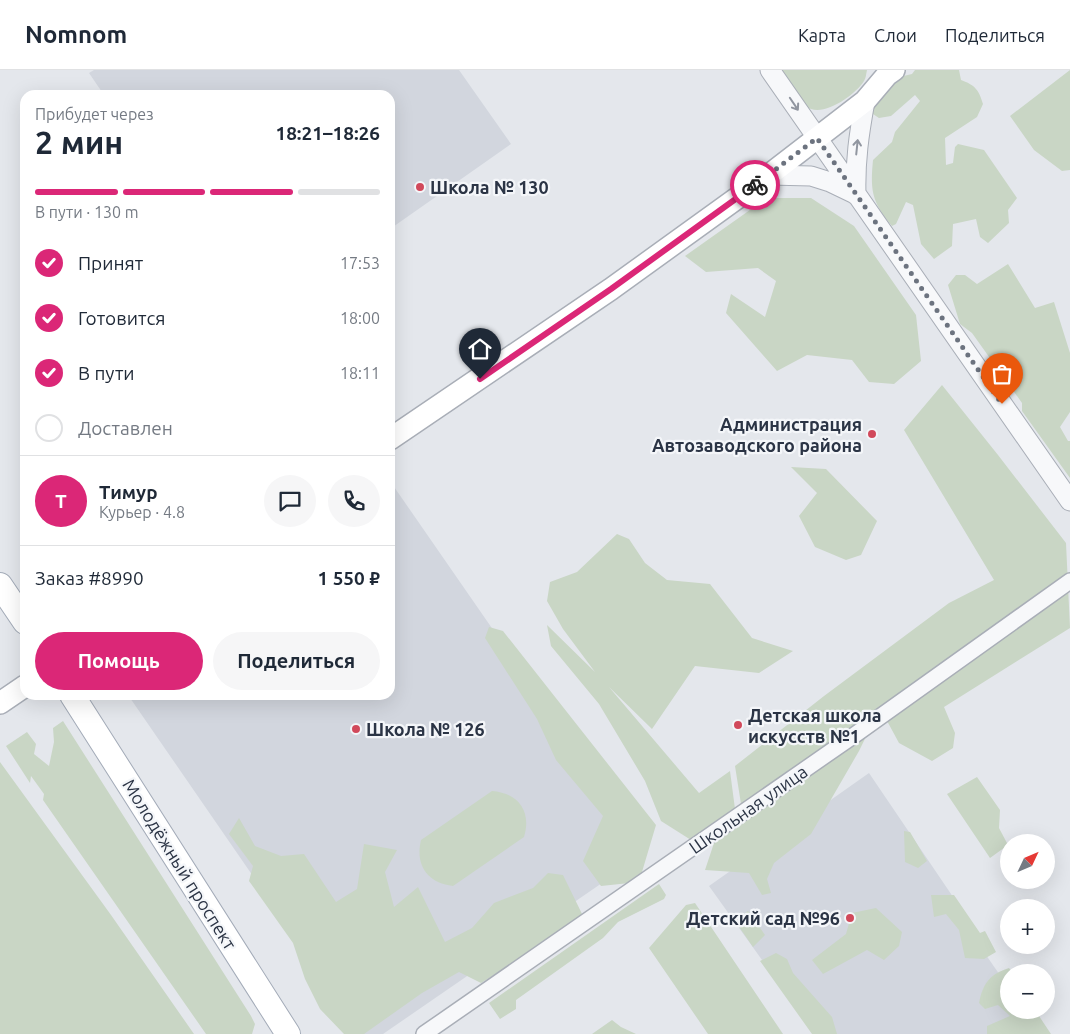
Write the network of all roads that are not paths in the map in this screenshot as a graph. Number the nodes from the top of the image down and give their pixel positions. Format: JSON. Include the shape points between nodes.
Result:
{"nodes":[{"id":1,"x":770,"y":70,"type":"edge"},
{"id":2,"x":888,"y":72,"type":"edge"},
{"id":3,"x":865,"y":101,"type":"junction"},
{"id":4,"x":817,"y":138,"type":"junction"},
{"id":5,"x":769,"y":175,"type":"junction"},
{"id":6,"x":856,"y":194,"type":"junction"},
{"id":7,"x":395,"y":435,"type":"edge"},
{"id":8,"x":1070,"y":501,"type":"edge"},
{"id":9,"x":1070,"y":581,"type":"edge"},
{"id":10,"x":0,"y":585,"type":"edge"},
{"id":11,"x":20,"y":615,"type":"edge"},
{"id":12,"x":20,"y":689,"type":"edge"},
{"id":13,"x":75,"y":700,"type":"edge"},
{"id":14,"x":0,"y":703,"type":"edge"},
{"id":15,"x":444,"y":1028,"type":"edge"},
{"id":16,"x":288,"y":1034,"type":"edge"},
{"id":17,"x":424,"y":1034,"type":"edge"}],
"edges":[{"from":1,"to":4,"type":"street","one_way":true},
{"from":2,"to":3,"type":"main road"},
{"from":3,"to":4,"type":"main road"},
{"from":6,"to":3,"type":"street","one_way":true,"via":[[857,141]]},
{"from":4,"to":5,"type":"main road"},
{"from":4,"to":6,"type":"street"},
{"from":5,"to":6,"type":"street","via":[[811,176]]},
{"from":5,"to":7,"type":"main road","via":[[603,294]]},
{"from":6,"to":8,"type":"street"},
{"from":9,"to":15,"type":"street","name":"Школьная улица"},
{"from":10,"to":11,"type":"main road"},
{"from":12,"to":14,"type":"main road"},
{"from":13,"to":16,"type":"main road","name":"Молодёжный проспект"},
{"from":15,"to":17,"type":"street","name":"Школьная улица"}]}
